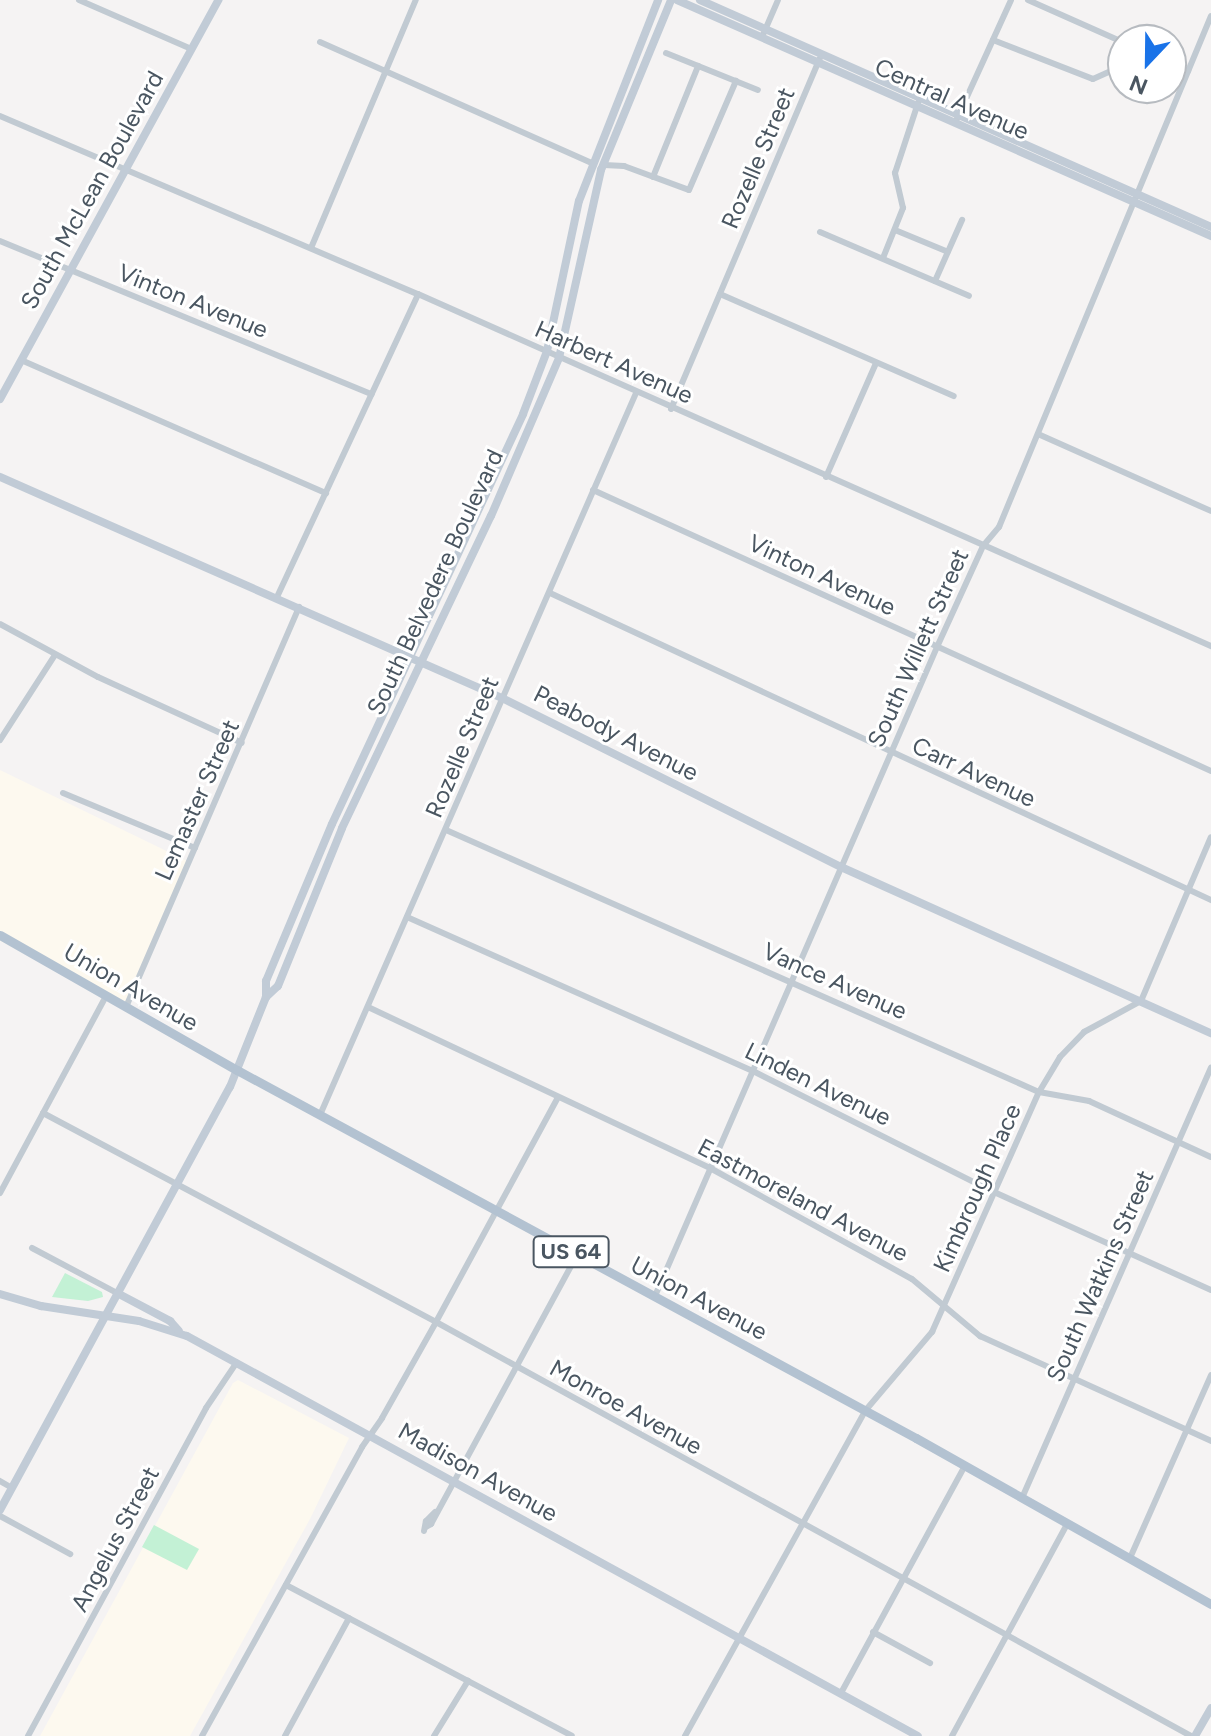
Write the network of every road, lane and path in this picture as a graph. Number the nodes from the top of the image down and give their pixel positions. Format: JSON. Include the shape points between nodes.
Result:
{"nodes":[{"id":1,"x":79,"y":0,"type":"edge"},
{"id":2,"x":218,"y":0,"type":"edge"},
{"id":3,"x":416,"y":0,"type":"edge"},
{"id":4,"x":658,"y":0,"type":"edge"},
{"id":5,"x":671,"y":0,"type":"edge"},
{"id":6,"x":677,"y":0,"type":"edge"},
{"id":7,"x":700,"y":0,"type":"edge"},
{"id":8,"x":778,"y":0,"type":"edge"},
{"id":9,"x":1011,"y":0,"type":"edge"},
{"id":10,"x":1028,"y":0,"type":"edge"},
{"id":11,"x":1211,"y":16,"type":"edge"},
{"id":12,"x":763,"y":32,"type":"junction"},
{"id":13,"x":1107,"y":36,"type":"edge"},
{"id":14,"x":993,"y":40,"type":"junction"},
{"id":15,"x":320,"y":42,"type":"dead end"},
{"id":16,"x":191,"y":49,"type":"junction"},
{"id":17,"x":666,"y":53,"type":"dead end"},
{"id":18,"x":820,"y":58,"type":"junction"},
{"id":19,"x":698,"y":66,"type":"junction"},
{"id":20,"x":386,"y":71,"type":"junction"},
{"id":21,"x":1188,"y":71,"type":"joint"},
{"id":22,"x":1107,"y":75,"type":"edge"},
{"id":23,"x":736,"y":81,"type":"junction"},
{"id":24,"x":758,"y":90,"type":"dead end"},
{"id":25,"x":918,"y":101,"type":"junction"},
{"id":26,"x":960,"y":113,"type":"junction"},
{"id":27,"x":0,"y":116,"type":"edge"},
{"id":28,"x":955,"y":123,"type":"junction"},
{"id":29,"x":598,"y":165,"type":"junction"},
{"id":30,"x":126,"y":170,"type":"junction"},
{"id":31,"x":653,"y":177,"type":"junction"},
{"id":32,"x":1136,"y":198,"type":"junction"},
{"id":33,"x":962,"y":220,"type":"dead end"},
{"id":34,"x":1211,"y":227,"type":"edge"},
{"id":35,"x":895,"y":230,"type":"junction"},
{"id":36,"x":820,"y":232,"type":"dead end"},
{"id":37,"x":1211,"y":236,"type":"edge"},
{"id":38,"x":0,"y":241,"type":"edge"},
{"id":39,"x":311,"y":248,"type":"junction"},
{"id":40,"x":948,"y":252,"type":"junction"},
{"id":41,"x":883,"y":258,"type":"junction"},
{"id":42,"x":70,"y":270,"type":"junction"},
{"id":43,"x":935,"y":281,"type":"junction"},
{"id":44,"x":418,"y":294,"type":"junction"},
{"id":45,"x":720,"y":294,"type":"junction"},
{"id":46,"x":969,"y":296,"type":"dead end"},
{"id":47,"x":547,"y":351,"type":"junction"},
{"id":48,"x":559,"y":358,"type":"junction"},
{"id":49,"x":21,"y":360,"type":"junction"},
{"id":50,"x":876,"y":363,"type":"junction"},
{"id":51,"x":636,"y":393,"type":"junction"},
{"id":52,"x":372,"y":394,"type":"junction"},
{"id":53,"x":954,"y":396,"type":"dead end"},
{"id":54,"x":0,"y":399,"type":"edge"},
{"id":55,"x":671,"y":409,"type":"junction"},
{"id":56,"x":1038,"y":434,"type":"junction"},
{"id":57,"x":0,"y":477,"type":"edge"},
{"id":58,"x":826,"y":477,"type":"junction"},
{"id":59,"x":593,"y":490,"type":"junction"},
{"id":60,"x":326,"y":493,"type":"junction"},
{"id":61,"x":477,"y":510,"type":"junction"},
{"id":62,"x":1211,"y":511,"type":"edge"},
{"id":63,"x":491,"y":516,"type":"junction"},
{"id":64,"x":983,"y":546,"type":"junction"},
{"id":65,"x":550,"y":593,"type":"junction"},
{"id":66,"x":277,"y":597,"type":"junction"},
{"id":67,"x":299,"y":607,"type":"junction"},
{"id":68,"x":0,"y":624,"type":"edge"},
{"id":69,"x":1211,"y":646,"type":"edge"},
{"id":70,"x":937,"y":647,"type":"junction"},
{"id":71,"x":55,"y":655,"type":"junction"},
{"id":72,"x":408,"y":656,"type":"junction"},
{"id":73,"x":420,"y":661,"type":"junction"},
{"id":74,"x":502,"y":698,"type":"junction"},
{"id":75,"x":0,"y":740,"type":"edge"},
{"id":76,"x":242,"y":743,"type":"junction"},
{"id":77,"x":891,"y":753,"type":"junction"},
{"id":78,"x":1211,"y":771,"type":"edge"},
{"id":79,"x":63,"y":793,"type":"dead end"},
{"id":80,"x":446,"y":830,"type":"junction"},
{"id":81,"x":1211,"y":837,"type":"edge"},
{"id":82,"x":195,"y":848,"type":"junction"},
{"id":83,"x":841,"y":867,"type":"junction"},
{"id":84,"x":1189,"y":890,"type":"junction"},
{"id":85,"x":1211,"y":900,"type":"edge"},
{"id":86,"x":407,"y":917,"type":"junction"},
{"id":87,"x":1,"y":939,"type":"edge"},
{"id":88,"x":791,"y":981,"type":"junction"},
{"id":89,"x":106,"y":996,"type":"junction"},
{"id":90,"x":266,"y":997,"type":"junction"},
{"id":91,"x":1141,"y":1001,"type":"junction"},
{"id":92,"x":126,"y":1007,"type":"junction"},
{"id":93,"x":368,"y":1007,"type":"junction"},
{"id":94,"x":1211,"y":1033,"type":"edge"},
{"id":95,"x":1211,"y":1068,"type":"edge"},
{"id":96,"x":237,"y":1070,"type":"junction"},
{"id":97,"x":753,"y":1071,"type":"junction"},
{"id":98,"x":1039,"y":1092,"type":"junction"},
{"id":99,"x":558,"y":1097,"type":"junction"},
{"id":100,"x":43,"y":1113,"type":"junction"},
{"id":101,"x":320,"y":1115,"type":"junction"},
{"id":102,"x":1179,"y":1142,"type":"junction"},
{"id":103,"x":1211,"y":1157,"type":"edge"},
{"id":104,"x":710,"y":1168,"type":"junction"},
{"id":105,"x":178,"y":1186,"type":"junction"},
{"id":106,"x":994,"y":1192,"type":"junction"},
{"id":107,"x":0,"y":1193,"type":"edge"},
{"id":108,"x":498,"y":1211,"type":"junction"},
{"id":109,"x":32,"y":1248,"type":"dead end"},
{"id":110,"x":1130,"y":1253,"type":"junction"},
{"id":111,"x":577,"y":1255,"type":"junction"},
{"id":112,"x":1211,"y":1290,"type":"edge"},
{"id":113,"x":0,"y":1294,"type":"edge"},
{"id":114,"x":119,"y":1294,"type":"junction"},
{"id":115,"x":655,"y":1296,"type":"junction"},
{"id":116,"x":945,"y":1308,"type":"junction"},
{"id":117,"x":107,"y":1316,"type":"junction"},
{"id":118,"x":436,"y":1322,"type":"junction"},
{"id":119,"x":182,"y":1334,"type":"junction"},
{"id":120,"x":237,"y":1362,"type":"junction"},
{"id":121,"x":515,"y":1366,"type":"junction"},
{"id":122,"x":1211,"y":1375,"type":"edge"},
{"id":123,"x":1075,"y":1378,"type":"junction"},
{"id":124,"x":865,"y":1411,"type":"junction"},
{"id":125,"x":1187,"y":1430,"type":"junction"},
{"id":126,"x":370,"y":1436,"type":"junction"},
{"id":127,"x":1211,"y":1441,"type":"edge"},
{"id":128,"x":965,"y":1466,"type":"junction"},
{"id":129,"x":0,"y":1481,"type":"edge"},
{"id":130,"x":452,"y":1481,"type":"junction"},
{"id":131,"x":12,"y":1488,"type":"junction"},
{"id":132,"x":1022,"y":1498,"type":"junction"},
{"id":133,"x":0,"y":1510,"type":"edge"},
{"id":134,"x":0,"y":1516,"type":"edge"},
{"id":135,"x":1067,"y":1524,"type":"junction"},
{"id":136,"x":801,"y":1525,"type":"junction"},
{"id":137,"x":425,"y":1529,"type":"dead end"},
{"id":138,"x":70,"y":1554,"type":"dead end"},
{"id":139,"x":1130,"y":1558,"type":"junction"},
{"id":140,"x":902,"y":1579,"type":"junction"},
{"id":141,"x":286,"y":1585,"type":"junction"},
{"id":142,"x":1211,"y":1604,"type":"edge"},
{"id":143,"x":349,"y":1618,"type":"junction"},
{"id":144,"x":873,"y":1632,"type":"junction"},
{"id":145,"x":1005,"y":1634,"type":"junction"},
{"id":146,"x":739,"y":1639,"type":"junction"},
{"id":147,"x":930,"y":1663,"type":"dead end"},
{"id":148,"x":468,"y":1681,"type":"junction"},
{"id":149,"x":841,"y":1693,"type":"junction"},
{"id":150,"x":1211,"y":1708,"type":"edge"},
{"id":151,"x":28,"y":1736,"type":"edge"},
{"id":152,"x":202,"y":1736,"type":"edge"},
{"id":153,"x":285,"y":1736,"type":"edge"},
{"id":154,"x":434,"y":1736,"type":"edge"},
{"id":155,"x":572,"y":1736,"type":"edge"},
{"id":156,"x":685,"y":1736,"type":"edge"},
{"id":157,"x":918,"y":1736,"type":"edge"},
{"id":158,"x":952,"y":1736,"type":"edge"},
{"id":159,"x":1193,"y":1736,"type":"edge"}],
"edges":[{"from":1,"to":16,"type":"street"},
{"from":2,"to":16,"type":"street","name":"South McLean Boulevard"},
{"from":3,"to":20,"type":"street"},
{"from":4,"to":29,"type":"street","name":"South Belvedere Boulevard"},
{"from":5,"to":29,"type":"street","name":"South Belvedere Boulevard"},
{"from":6,"to":12,"type":"street","name":"Central Avenue"},
{"from":7,"to":12,"type":"street","name":"Central Avenue"},
{"from":8,"to":12,"type":"street"},
{"from":9,"to":14,"type":"street"},
{"from":10,"to":13,"type":"street"},
{"from":11,"to":21,"type":"street","name":"South Willett Street"},
{"from":12,"to":18,"type":"street","name":"Central Avenue"},
{"from":14,"to":22,"type":"street","via":[[1085,79]]},
{"from":14,"to":26,"type":"street"},
{"from":15,"to":20,"type":"street"},
{"from":16,"to":30,"type":"street","name":"South McLean Boulevard"},
{"from":17,"to":19,"type":"street"},
{"from":18,"to":25,"type":"street","name":"Central Avenue"},
{"from":18,"to":45,"type":"street","name":"Rozelle Street"},
{"from":19,"to":23,"type":"street"},
{"from":19,"to":31,"type":"street"},
{"from":20,"to":29,"type":"street"},
{"from":20,"to":39,"type":"street"},
{"from":21,"to":32,"type":"street","name":"South Willett Street"},
{"from":23,"to":24,"type":"street"},
{"from":23,"to":31,"type":"street","via":[[689,190]]},
{"from":25,"to":26,"type":"street","name":"Central Avenue"},
{"from":25,"to":28,"type":"street","name":"Central Avenue"},
{"from":25,"to":35,"type":"street","via":[[895,173],[904,198]]},
{"from":26,"to":28,"type":"street"},
{"from":26,"to":32,"type":"street","name":"Central Avenue"},
{"from":27,"to":30,"type":"street","name":"Harbert Avenue"},
{"from":28,"to":32,"type":"street","name":"Central Avenue"},
{"from":29,"to":31,"type":"street","via":[[624,166]]},
{"from":29,"to":47,"type":"street","name":"South Belvedere Boulevard","via":[[579,201]]},
{"from":29,"to":48,"type":"street","name":"South Belvedere Boulevard"},
{"from":30,"to":39,"type":"street","name":"Harbert Avenue"},
{"from":30,"to":42,"type":"street","name":"South McLean Boulevard"},
{"from":32,"to":34,"type":"street","name":"Central Avenue"},
{"from":32,"to":37,"type":"street","name":"Central Avenue"},
{"from":32,"to":56,"type":"street","name":"South Willett Street"},
{"from":33,"to":40,"type":"street"},
{"from":35,"to":40,"type":"street"},
{"from":35,"to":41,"type":"street"},
{"from":36,"to":41,"type":"street"},
{"from":38,"to":42,"type":"street","name":"Vinton Avenue"},
{"from":39,"to":44,"type":"street","name":"Harbert Avenue"},
{"from":40,"to":43,"type":"street"},
{"from":41,"to":43,"type":"street"},
{"from":42,"to":49,"type":"street","name":"South McLean Boulevard"},
{"from":42,"to":52,"type":"street","name":"Vinton Avenue"},
{"from":43,"to":46,"type":"street"},
{"from":44,"to":47,"type":"street","name":"Harbert Avenue"},
{"from":44,"to":52,"type":"street"},
{"from":45,"to":50,"type":"street"},
{"from":45,"to":55,"type":"street","name":"Rozelle Street"},
{"from":47,"to":48,"type":"street","name":"Harbert Avenue"},
{"from":47,"to":61,"type":"street","name":"South Belvedere Boulevard"},
{"from":48,"to":51,"type":"street","name":"Harbert Avenue"},
{"from":48,"to":63,"type":"street","name":"South Belvedere Boulevard"},
{"from":49,"to":54,"type":"street","name":"South McLean Boulevard"},
{"from":49,"to":60,"type":"street"},
{"from":50,"to":53,"type":"street"},
{"from":50,"to":58,"type":"street"},
{"from":51,"to":55,"type":"street","name":"Harbert Avenue"},
{"from":51,"to":59,"type":"street","name":"Rozelle Street"},
{"from":52,"to":60,"type":"street"},
{"from":55,"to":58,"type":"street","name":"Harbert Avenue"},
{"from":56,"to":62,"type":"street"},
{"from":56,"to":64,"type":"street","name":"South Willett Street","via":[[999,527]]},
{"from":57,"to":66,"type":"street","name":"Peabody Avenue"},
{"from":58,"to":64,"type":"street","name":"Harbert Avenue"},
{"from":59,"to":65,"type":"street","name":"Rozelle Street"},
{"from":59,"to":70,"type":"street","name":"Vinton Avenue"},
{"from":60,"to":66,"type":"street"},
{"from":61,"to":63,"type":"street"},
{"from":61,"to":72,"type":"street","name":"South Belvedere Boulevard"},
{"from":63,"to":73,"type":"street","name":"South Belvedere Boulevard"},
{"from":64,"to":69,"type":"street","name":"Harbert Avenue"},
{"from":64,"to":70,"type":"street","name":"South Willett Street"},
{"from":65,"to":74,"type":"street","name":"Rozelle Street"},
{"from":65,"to":77,"type":"street","name":"Carr Avenue"},
{"from":66,"to":67,"type":"street","name":"Peabody Avenue"},
{"from":67,"to":72,"type":"street","name":"Peabody Avenue"},
{"from":67,"to":76,"type":"street","name":"Lemaster Street"},
{"from":68,"to":71,"type":"street"},
{"from":70,"to":77,"type":"street","name":"South Willett Street"},
{"from":70,"to":78,"type":"street","name":"Vinton Avenue"},
{"from":71,"to":75,"type":"street"},
{"from":71,"to":76,"type":"street"},
{"from":72,"to":73,"type":"street","name":"Peabody Avenue"},
{"from":72,"to":90,"type":"street","name":"South Belvedere Boulevard","via":[[266,981]]},
{"from":73,"to":74,"type":"street","name":"Peabody Avenue"},
{"from":73,"to":90,"type":"street","name":"South Belvedere Boulevard","via":[[342,828],[278,986]]},
{"from":74,"to":80,"type":"street","name":"Rozelle Street"},
{"from":74,"to":83,"type":"street","name":"Peabody Avenue"},
{"from":76,"to":82,"type":"street","name":"Lemaster Street"},
{"from":77,"to":83,"type":"street","name":"South Willett Street"},
{"from":77,"to":84,"type":"street","name":"Carr Avenue"},
{"from":79,"to":82,"type":"street"},
{"from":80,"to":86,"type":"street","name":"Rozelle Street"},
{"from":80,"to":88,"type":"street","name":"Vance Avenue"},
{"from":81,"to":84,"type":"street"},
{"from":82,"to":92,"type":"street","name":"Lemaster Street"},
{"from":83,"to":88,"type":"street","name":"South Willett Street"},
{"from":83,"to":91,"type":"street","name":"Peabody Avenue"},
{"from":84,"to":85,"type":"street","name":"Carr Avenue"},
{"from":84,"to":91,"type":"street"},
{"from":86,"to":93,"type":"street","name":"Rozelle Street"},
{"from":86,"to":97,"type":"street","name":"Linden Avenue"},
{"from":87,"to":89,"type":"main road","name":"Union Avenue","number":"US 64"},
{"from":88,"to":97,"type":"street","name":"South Willett Street"},
{"from":88,"to":98,"type":"street","name":"Vance Avenue"},
{"from":89,"to":92,"type":"main road","name":"Union Avenue","number":"US 64"},
{"from":89,"to":100,"type":"street"},
{"from":90,"to":96,"type":"street","name":"South Belvedere Boulevard"},
{"from":91,"to":94,"type":"street","name":"Peabody Avenue"},
{"from":91,"to":98,"type":"street","name":"Kimbrough Place","via":[[1084,1032],[1060,1057]]},
{"from":92,"to":96,"type":"main road","name":"Union Avenue","number":"US 64"},
{"from":93,"to":99,"type":"street","name":"Eastmoreland Avenue"},
{"from":93,"to":101,"type":"street","name":"Rozelle Street"},
{"from":95,"to":102,"type":"street","name":"South Watkins Street"},
{"from":96,"to":101,"type":"main road","name":"Union Avenue","number":"US 64"},
{"from":96,"to":105,"type":"street","name":"South Belvedere Boulevard"},
{"from":97,"to":104,"type":"street","name":"South Willett Street"},
{"from":97,"to":106,"type":"street","name":"Linden Avenue"},
{"from":98,"to":102,"type":"street","name":"Vance Avenue","via":[[1089,1101]]},
{"from":98,"to":106,"type":"street","name":"Kimbrough Place"},
{"from":99,"to":104,"type":"street","name":"Eastmoreland Avenue"},
{"from":99,"to":108,"type":"street"},
{"from":100,"to":105,"type":"street","name":"Monroe Avenue"},
{"from":100,"to":107,"type":"street"},
{"from":101,"to":108,"type":"main road","name":"Union Avenue","number":"US 64"},
{"from":102,"to":103,"type":"street","name":"Vance Avenue"},
{"from":102,"to":110,"type":"street","name":"South Watkins Street"},
{"from":104,"to":115,"type":"street","name":"South Willett Street"},
{"from":104,"to":116,"type":"street","name":"Eastmoreland Avenue","via":[[912,1279]]},
{"from":105,"to":114,"type":"street","name":"South Belvedere Boulevard"},
{"from":105,"to":118,"type":"street","name":"Monroe Avenue"},
{"from":106,"to":110,"type":"street","name":"Linden Avenue"},
{"from":106,"to":116,"type":"street","name":"Kimbrough Place"},
{"from":108,"to":111,"type":"main road","name":"Union Avenue","number":"US 64"},
{"from":108,"to":118,"type":"street"},
{"from":109,"to":114,"type":"street"},
{"from":110,"to":112,"type":"street","name":"Linden Avenue"},
{"from":110,"to":123,"type":"street","name":"South Watkins Street"},
{"from":111,"to":115,"type":"main road","name":"Union Avenue","number":"US 64"},
{"from":111,"to":121,"type":"street"},
{"from":113,"to":117,"type":"street","name":"Madison Avenue"},
{"from":114,"to":117,"type":"street","name":"South Belvedere Boulevard"},
{"from":114,"to":119,"type":"street","via":[[170,1321]]},
{"from":115,"to":124,"type":"main road","name":"Union Avenue","number":"US 64"},
{"from":116,"to":123,"type":"street","name":"Eastmoreland Avenue","via":[[980,1336]]},
{"from":116,"to":124,"type":"street","name":"Kimbrough Place","via":[[921,1349]]},
{"from":117,"to":119,"type":"street","name":"Madison Avenue"},
{"from":117,"to":131,"type":"street","name":"South Belvedere Boulevard"},
{"from":118,"to":121,"type":"street","name":"Monroe Avenue"},
{"from":118,"to":126,"type":"street"},
{"from":119,"to":120,"type":"street","name":"Madison Avenue"},
{"from":120,"to":126,"type":"street","name":"Madison Avenue"},
{"from":120,"to":151,"type":"street","name":"Angelus Street"},
{"from":121,"to":130,"type":"street"},
{"from":121,"to":136,"type":"street","name":"Monroe Avenue"},
{"from":122,"to":125,"type":"street"},
{"from":123,"to":125,"type":"street","name":"Eastmoreland Avenue"},
{"from":123,"to":132,"type":"street","name":"South Watkins Street"},
{"from":124,"to":128,"type":"main road","name":"Union Avenue","number":"US 64"},
{"from":124,"to":136,"type":"street","name":"Kimbrough Place"},
{"from":125,"to":127,"type":"street","name":"Eastmoreland Avenue"},
{"from":125,"to":139,"type":"street"},
{"from":126,"to":130,"type":"street","name":"Madison Avenue"},
{"from":126,"to":141,"type":"street"},
{"from":128,"to":132,"type":"main road","name":"Union Avenue","number":"US 64"},
{"from":128,"to":140,"type":"street"},
{"from":129,"to":131,"type":"street"},
{"from":130,"to":137,"type":"street"},
{"from":130,"to":146,"type":"street","name":"Madison Avenue"},
{"from":131,"to":133,"type":"street","name":"South Belvedere Boulevard"},
{"from":132,"to":135,"type":"main road","name":"Union Avenue","number":"US 64"},
{"from":134,"to":138,"type":"street"},
{"from":135,"to":139,"type":"main road","name":"Union Avenue","number":"US 64"},
{"from":135,"to":145,"type":"street"},
{"from":136,"to":140,"type":"street","name":"Monroe Avenue"},
{"from":136,"to":146,"type":"street","name":"Kimbrough Place"},
{"from":139,"to":142,"type":"main road","name":"Union Avenue","number":"US 64"},
{"from":140,"to":144,"type":"street"},
{"from":140,"to":145,"type":"street","name":"Monroe Avenue"},
{"from":141,"to":143,"type":"street"},
{"from":141,"to":152,"type":"street"},
{"from":143,"to":148,"type":"street"},
{"from":143,"to":153,"type":"street"},
{"from":144,"to":147,"type":"street"},
{"from":144,"to":149,"type":"street"},
{"from":145,"to":158,"type":"street"},
{"from":145,"to":159,"type":"street","name":"Monroe Avenue"},
{"from":146,"to":149,"type":"street","name":"Madison Avenue"},
{"from":146,"to":156,"type":"street","name":"Kimbrough Place"},
{"from":148,"to":154,"type":"street"},
{"from":148,"to":155,"type":"street"},
{"from":149,"to":157,"type":"street","name":"Madison Avenue"},
{"from":150,"to":159,"type":"street"}]}
